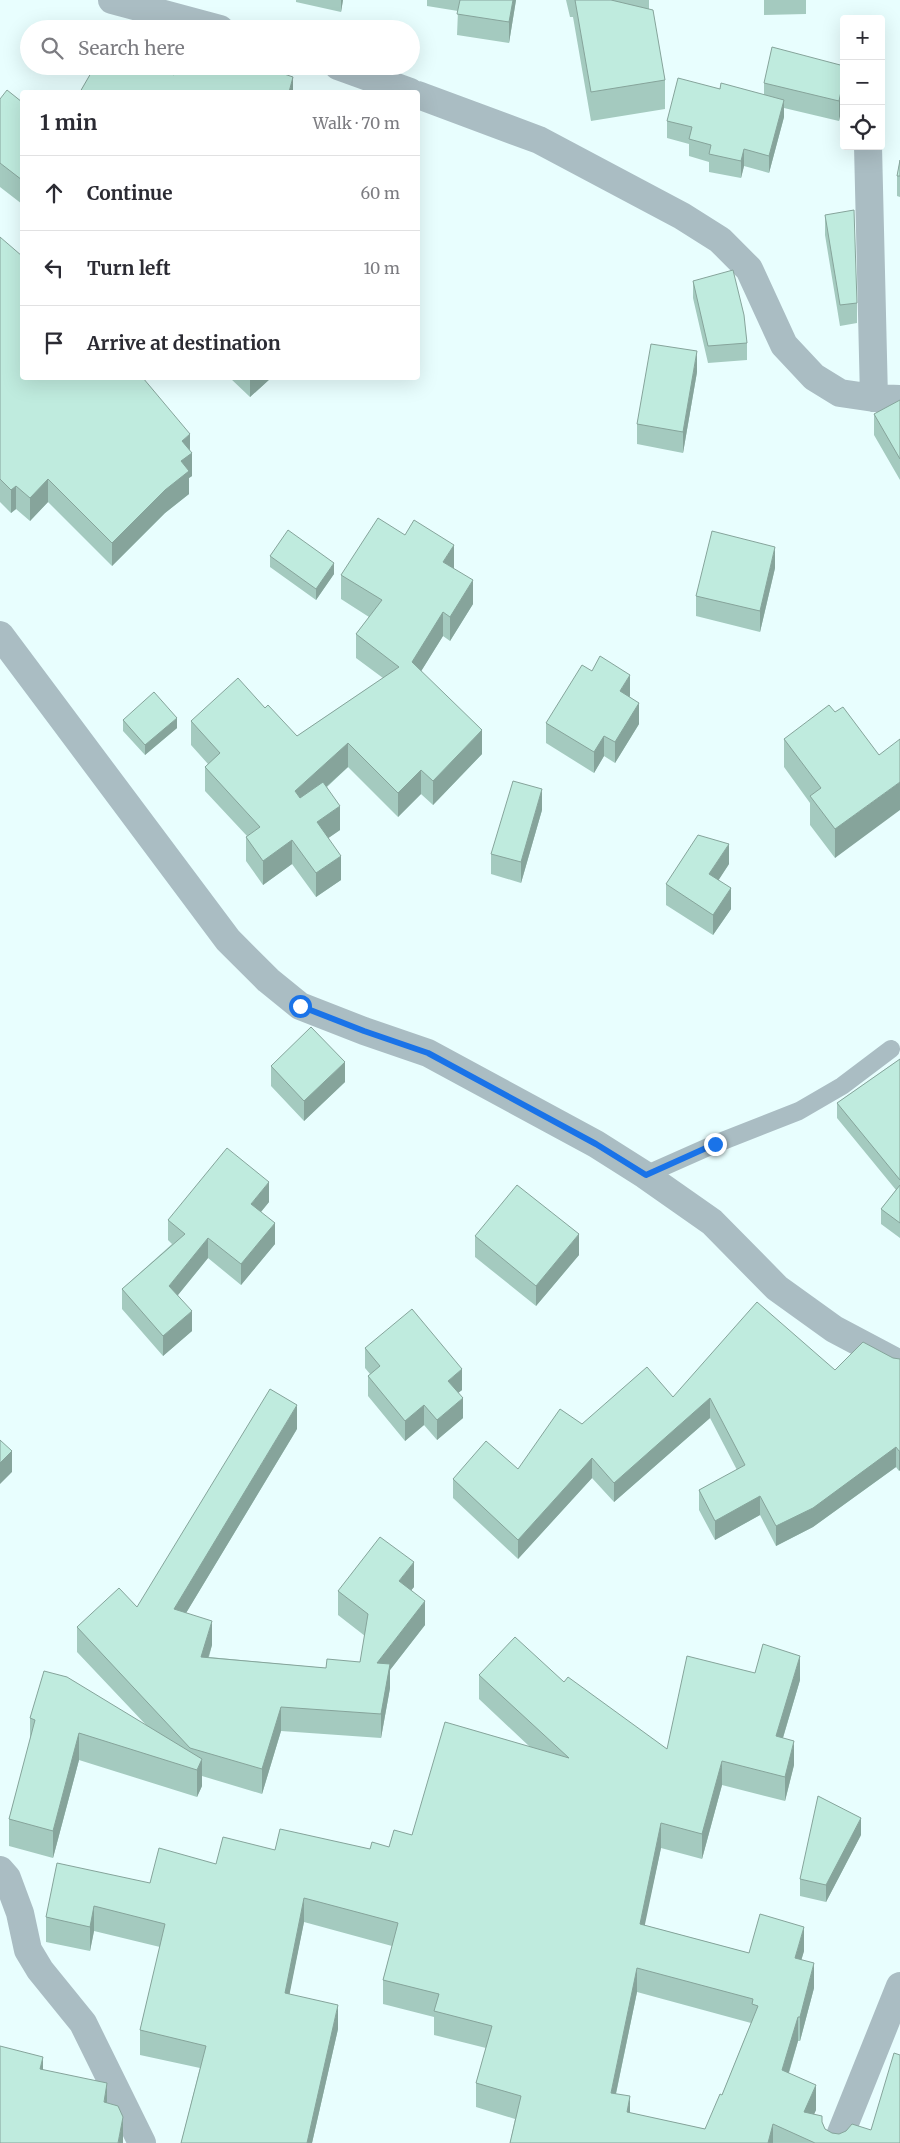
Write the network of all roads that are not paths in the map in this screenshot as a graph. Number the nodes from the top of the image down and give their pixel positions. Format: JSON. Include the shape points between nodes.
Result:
{"nodes":[{"id":1,"x":112,"y":0,"type":"edge"},
{"id":2,"x":186,"y":20,"type":"edge"},
{"id":3,"x":363,"y":75,"type":"edge"},
{"id":4,"x":404,"y":90,"type":"edge"},
{"id":5,"x":420,"y":96,"type":"edge"},
{"id":6,"x":868,"y":150,"type":"edge"},
{"id":7,"x":887,"y":398,"type":"edge"},
{"id":8,"x":0,"y":635,"type":"edge"},
{"id":9,"x":891,"y":1049,"type":"dead end"},
{"id":10,"x":646,"y":1175,"type":"junction"},
{"id":11,"x":900,"y":1364,"type":"edge"},
{"id":12,"x":0,"y":1870,"type":"edge"},
{"id":13,"x":900,"y":1986,"type":"edge"},
{"id":14,"x":142,"y":2143,"type":"edge"},
{"id":15,"x":837,"y":2143,"type":"edge"}],
"edges":[{"from":1,"to":2,"type":"street"},
{"from":3,"to":4,"type":"street"},
{"from":5,"to":7,"type":"street","via":[[539,140],[682,216],[720,240],[749,269],[784,344],[814,377],[840,393]]},
{"from":6,"to":7,"type":"street"},
{"from":8,"to":10,"type":"street","via":[[228,940],[268,980],[300,1006],[428,1053],[596,1144]]},
{"from":9,"to":10,"type":"lane","via":[[842,1086],[799,1111]]},
{"from":10,"to":11,"type":"street","via":[[712,1222],[777,1288],[834,1329]]},
{"from":12,"to":14,"type":"street","via":[[7,1878],[20,1914],[28,1950],[40,1970],[84,2023]]},
{"from":13,"to":15,"type":"street"}]}
